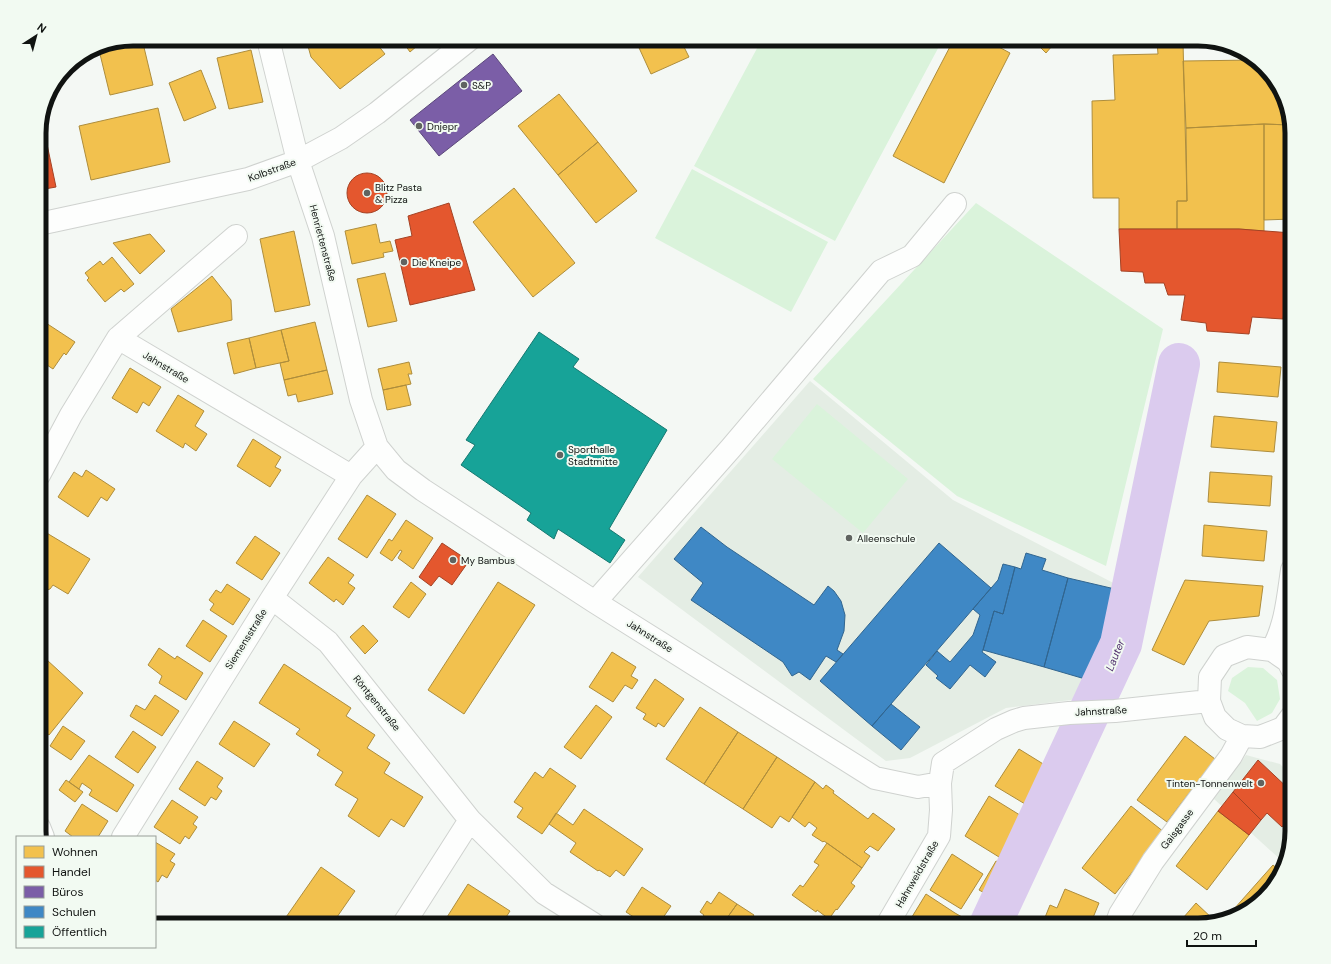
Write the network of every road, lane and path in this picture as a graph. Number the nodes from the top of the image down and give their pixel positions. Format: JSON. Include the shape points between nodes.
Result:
{"nodes":[{"id":1,"x":270,"y":46,"type":"edge"},
{"id":2,"x":461,"y":46,"type":"edge"},
{"id":3,"x":298,"y":161,"type":"junction"},
{"id":4,"x":955,"y":204,"type":"dead end"},
{"id":5,"x":46,"y":222,"type":"edge"},
{"id":6,"x":236,"y":236,"type":"dead end"},
{"id":7,"x":118,"y":338,"type":"junction"},
{"id":8,"x":377,"y":447,"type":"junction"},
{"id":9,"x":46,"y":462,"type":"edge"},
{"id":10,"x":351,"y":476,"type":"junction"},
{"id":11,"x":272,"y":598,"type":"junction"},
{"id":12,"x":595,"y":602,"type":"junction"},
{"id":13,"x":1285,"y":618,"type":"edge"},
{"id":14,"x":1272,"y":650,"type":"junction"},
{"id":15,"x":1285,"y":659,"type":"edge"},
{"id":16,"x":1209,"y":701,"type":"junction"},
{"id":17,"x":996,"y":729,"type":"joint"},
{"id":18,"x":1285,"y":729,"type":"edge"},
{"id":19,"x":1242,"y":736,"type":"junction"},
{"id":20,"x":940,"y":783,"type":"junction"},
{"id":21,"x":470,"y":820,"type":"junction"},
{"id":22,"x":124,"y":836,"type":"edge"},
{"id":23,"x":407,"y":918,"type":"edge"},
{"id":24,"x":584,"y":918,"type":"edge"},
{"id":25,"x":891,"y":918,"type":"edge"},
{"id":26,"x":1119,"y":918,"type":"edge"}],
"edges":[{"from":1,"to":3,"type":"street","name":"Henriettenstraße"},
{"from":2,"to":3,"type":"street","name":"Kolbstraße","via":[[377,113],[341,138]]},
{"from":3,"to":5,"type":"street","name":"Kolbstraße","via":[[248,179]]},
{"from":3,"to":8,"type":"street","name":"Henriettenstraße","via":[[323,236],[361,400]]},
{"from":4,"to":12,"type":"street","via":[[912,256],[881,271],[731,448]]},
{"from":6,"to":7,"type":"street"},
{"from":7,"to":9,"type":"street"},
{"from":7,"to":10,"type":"street","name":"Jahnstraße"},
{"from":8,"to":10,"type":"street","name":"Siemensstraße"},
{"from":8,"to":12,"type":"street","name":"Jahnstraße","via":[[396,470],[423,490]]},
{"from":10,"to":11,"type":"street","name":"Siemensstraße"},
{"from":11,"to":21,"type":"street","name":"Röntgenstraße","via":[[328,642]]},
{"from":11,"to":22,"type":"street","name":"Siemensstraße"},
{"from":12,"to":20,"type":"street","name":"Jahnstraße","via":[[875,778],[918,787]]},
{"from":13,"to":14,"type":"street"},
{"from":14,"to":15,"type":"street"},
{"from":14,"to":16,"type":"street","via":[[1247,646],[1224,656],[1210,677]]},
{"from":16,"to":17,"type":"street","name":"Jahnstraße","via":[[1024,718]]},
{"from":16,"to":19,"type":"street","via":[[1215,717],[1227,729]]},
{"from":17,"to":20,"type":"street","name":"Hahnweidstraße","via":[[943,763]]},
{"from":18,"to":19,"type":"street","via":[[1260,737]]},
{"from":19,"to":26,"type":"street","name":"Gaisgasse","via":[[1231,756],[1153,861]]},
{"from":20,"to":25,"type":"street","name":"Hahnweidstraße","via":[[939,836]]},
{"from":21,"to":23,"type":"street"},
{"from":21,"to":24,"type":"street","name":"Röntgenstraße","via":[[544,893]]}]}
